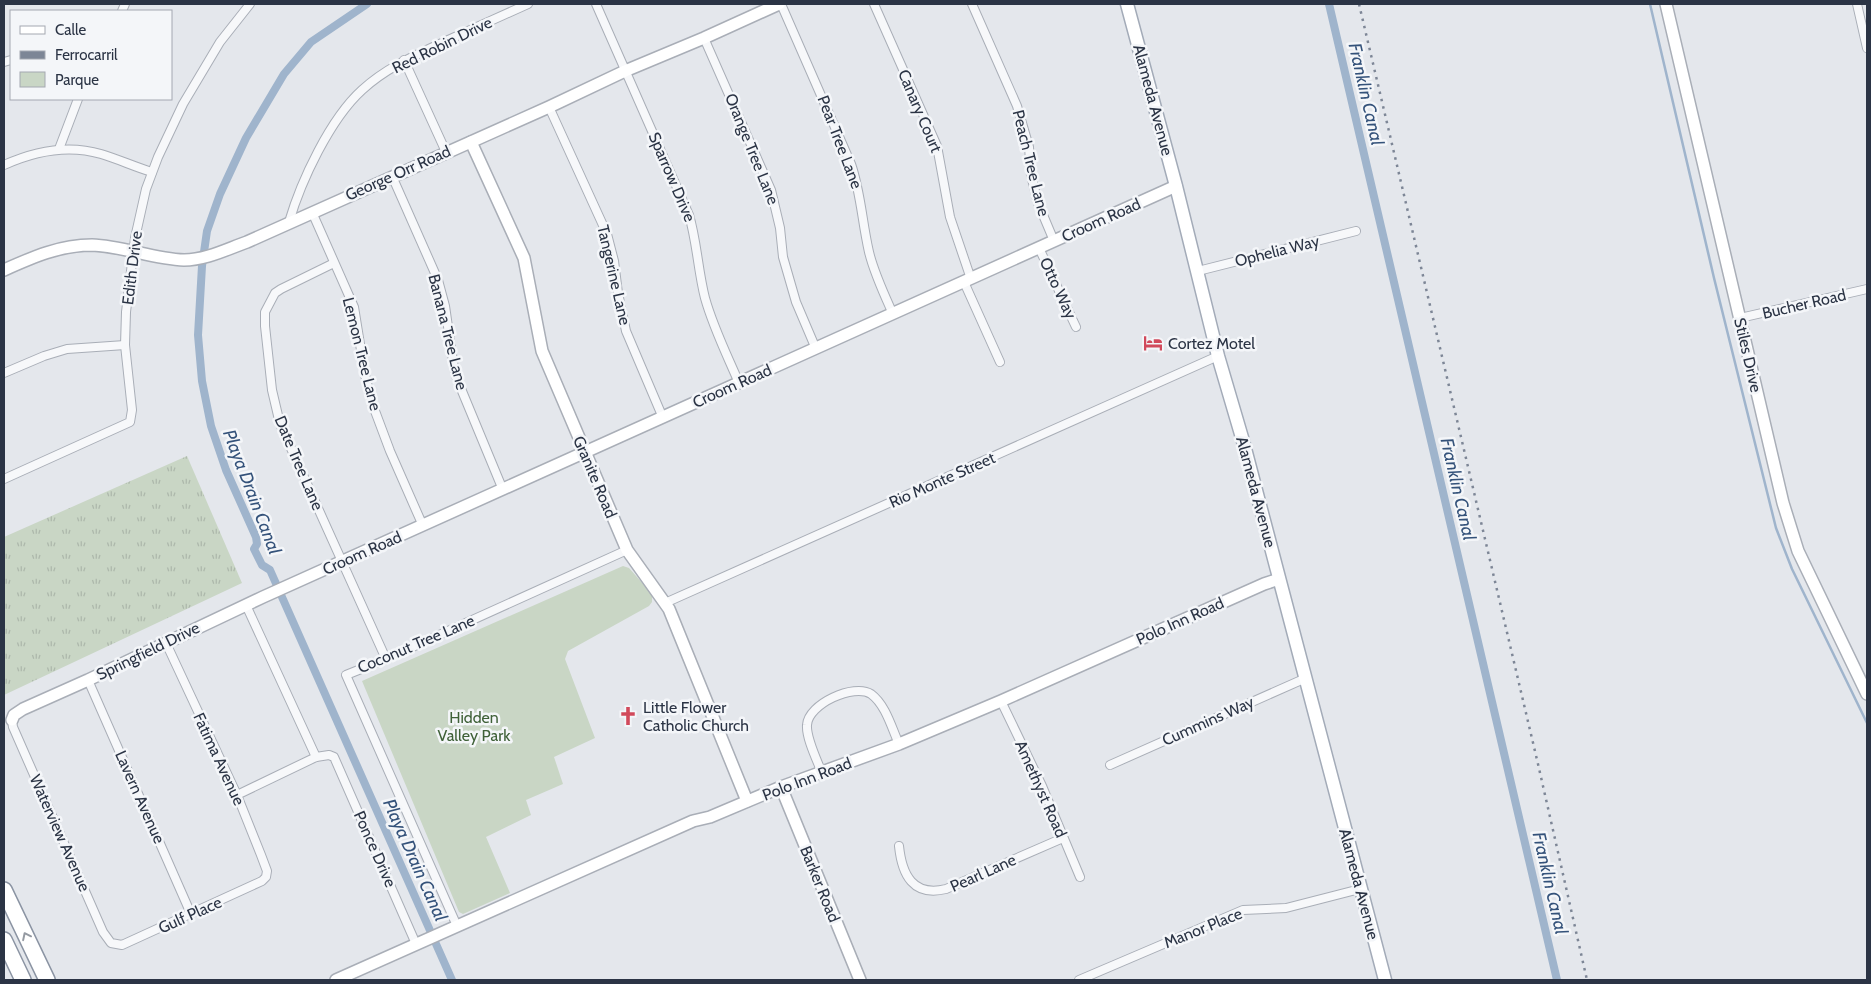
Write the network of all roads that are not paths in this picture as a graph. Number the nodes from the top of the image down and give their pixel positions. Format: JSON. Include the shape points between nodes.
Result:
{"nodes":[{"id":1,"x":250,"y":4,"type":"edge"},
{"id":2,"x":528,"y":4,"type":"edge"},
{"id":3,"x":596,"y":4,"type":"edge"},
{"id":4,"x":780,"y":4,"type":"edge"},
{"id":5,"x":874,"y":4,"type":"edge"},
{"id":6,"x":972,"y":4,"type":"edge"},
{"id":7,"x":1127,"y":4,"type":"edge"},
{"id":8,"x":1666,"y":4,"type":"edge"},
{"id":9,"x":1857,"y":4,"type":"edge"},
{"id":10,"x":704,"y":38,"type":"junction"},
{"id":11,"x":1867,"y":48,"type":"edge"},
{"id":12,"x":404,"y":60,"type":"junction"},
{"id":13,"x":625,"y":71,"type":"junction"},
{"id":14,"x":78,"y":100,"type":"edge"},
{"id":15,"x":549,"y":107,"type":"junction"},
{"id":16,"x":471,"y":142,"type":"junction"},
{"id":17,"x":59,"y":148,"type":"junction"},
{"id":18,"x":446,"y":152,"type":"junction"},
{"id":19,"x":4,"y":165,"type":"edge"},
{"id":20,"x":152,"y":172,"type":"junction"},
{"id":21,"x":392,"y":176,"type":"junction"},
{"id":22,"x":1176,"y":186,"type":"junction"},
{"id":23,"x":312,"y":212,"type":"junction"},
{"id":24,"x":289,"y":222,"type":"junction"},
{"id":25,"x":1356,"y":231,"type":"dead end"},
{"id":26,"x":1054,"y":241,"type":"junction"},
{"id":27,"x":1039,"y":248,"type":"junction"},
{"id":28,"x":133,"y":251,"type":"junction"},
{"id":29,"x":334,"y":263,"type":"junction"},
{"id":30,"x":4,"y":270,"type":"edge"},
{"id":31,"x":1198,"y":271,"type":"junction"},
{"id":32,"x":967,"y":280,"type":"junction"},
{"id":33,"x":1867,"y":289,"type":"edge"},
{"id":34,"x":893,"y":314,"type":"junction"},
{"id":35,"x":1740,"y":318,"type":"junction"},
{"id":36,"x":1076,"y":327,"type":"dead end"},
{"id":37,"x":125,"y":345,"type":"junction"},
{"id":38,"x":816,"y":349,"type":"junction"},
{"id":39,"x":1218,"y":356,"type":"junction"},
{"id":40,"x":1000,"y":362,"type":"dead end"},
{"id":41,"x":4,"y":373,"type":"edge"},
{"id":42,"x":739,"y":383,"type":"junction"},
{"id":43,"x":662,"y":418,"type":"junction"},
{"id":44,"x":585,"y":453,"type":"junction"},
{"id":45,"x":4,"y":479,"type":"edge"},
{"id":46,"x":503,"y":490,"type":"junction"},
{"id":47,"x":423,"y":526,"type":"junction"},
{"id":48,"x":626,"y":550,"type":"junction"},
{"id":49,"x":342,"y":562,"type":"junction"},
{"id":50,"x":1279,"y":580,"type":"junction"},
{"id":51,"x":288,"y":586,"type":"joint"},
{"id":52,"x":665,"y":603,"type":"junction"},
{"id":53,"x":246,"y":604,"type":"junction"},
{"id":54,"x":166,"y":643,"type":"junction"},
{"id":55,"x":386,"y":659,"type":"junction"},
{"id":56,"x":1306,"y":678,"type":"junction"},
{"id":57,"x":88,"y":680,"type":"junction"},
{"id":58,"x":1867,"y":694,"type":"edge"},
{"id":59,"x":1001,"y":701,"type":"junction"},
{"id":60,"x":12,"y":720,"type":"joint"},
{"id":61,"x":899,"y":744,"type":"junction"},
{"id":62,"x":316,"y":757,"type":"junction"},
{"id":63,"x":1110,"y":765,"type":"dead end"},
{"id":64,"x":822,"y":773,"type":"junction"},
{"id":65,"x":781,"y":787,"type":"junction"},
{"id":66,"x":237,"y":795,"type":"junction"},
{"id":67,"x":747,"y":801,"type":"junction"},
{"id":68,"x":1063,"y":838,"type":"junction"},
{"id":69,"x":899,"y":846,"type":"dead end"},
{"id":70,"x":266,"y":877,"type":"joint"},
{"id":71,"x":1080,"y":877,"type":"dead end"},
{"id":72,"x":1360,"y":889,"type":"junction"},
{"id":73,"x":4,"y":890,"type":"edge"},
{"id":74,"x":192,"y":914,"type":"junction"},
{"id":75,"x":457,"y":926,"type":"junction"},
{"id":76,"x":4,"y":940,"type":"edge"},
{"id":77,"x":111,"y":943,"type":"joint"},
{"id":78,"x":419,"y":943,"type":"junction"},
{"id":79,"x":23,"y":980,"type":"edge"},
{"id":80,"x":47,"y":980,"type":"edge"},
{"id":81,"x":336,"y":980,"type":"edge"},
{"id":82,"x":860,"y":980,"type":"edge"},
{"id":83,"x":1079,"y":980,"type":"edge"},
{"id":84,"x":1385,"y":980,"type":"edge"}],
"edges":[{"from":1,"to":20,"type":"street","name":"Edith Drive","via":[[220,42],[187,97]]},
{"from":2,"to":12,"type":"street","name":"Red Robin Drive"},
{"from":3,"to":13,"type":"street","name":"Sparrow Drive"},
{"from":4,"to":10,"type":"street","name":"George Orr Road"},
{"from":4,"to":34,"type":"street","name":"Pear Tree Lane","via":[[851,164],[869,253]]},
{"from":5,"to":32,"type":"street","name":"Canary Court","via":[[937,146],[950,217]]},
{"from":6,"to":26,"type":"street","name":"Peach Tree Lane","via":[[1017,106],[1029,147],[1038,203]]},
{"from":7,"to":22,"type":"main road","name":"Alameda Avenue"},
{"from":8,"to":35,"type":"street","name":"Stiles Drive"},
{"from":9,"to":11,"type":"street"},
{"from":10,"to":13,"type":"street","name":"George Orr Road"},
{"from":10,"to":38,"type":"street","name":"Orange Tree Lane","via":[[771,190],[783,257],[796,302]]},
{"from":12,"to":18,"type":"street"},
{"from":12,"to":24,"type":"street","name":"Red Robin Drive","via":[[363,89],[344,111],[300,188]]},
{"from":13,"to":15,"type":"street","name":"George Orr Road"},
{"from":13,"to":42,"type":"street","name":"Sparrow Drive","via":[[689,215],[709,313]]},
{"from":14,"to":17,"type":"street"},
{"from":15,"to":16,"type":"street","name":"George Orr Road"},
{"from":15,"to":43,"type":"street","name":"Tangerine Lane","via":[[607,234],[626,332]]},
{"from":16,"to":18,"type":"street","name":"George Orr Road"},
{"from":16,"to":44,"type":"street","name":"Granite Road","via":[[524,258],[542,351]]},
{"from":17,"to":19,"type":"street"},
{"from":17,"to":20,"type":"street","via":[[101,154]]},
{"from":18,"to":21,"type":"street","name":"George Orr Road"},
{"from":20,"to":28,"type":"street","name":"Edith Drive","via":[[139,215]]},
{"from":21,"to":23,"type":"street","name":"George Orr Road"},
{"from":21,"to":46,"type":"street","name":"Banana Tree Lane","via":[[438,280],[457,379]]},
{"from":22,"to":26,"type":"street","name":"Croom Road"},
{"from":22,"to":31,"type":"main road","name":"Alameda Avenue"},
{"from":23,"to":24,"type":"street","name":"George Orr Road"},
{"from":23,"to":29,"type":"street","name":"Lemon Tree Lane"},
{"from":24,"to":28,"type":"street","name":"George Orr Road","via":[[209,256],[176,259]]},
{"from":25,"to":31,"type":"street","name":"Ophelia Way"},
{"from":26,"to":27,"type":"street","name":"Croom Road"},
{"from":27,"to":32,"type":"street","name":"Croom Road"},
{"from":27,"to":36,"type":"street","name":"Otto Way"},
{"from":28,"to":30,"type":"street","name":"George Orr Road","via":[[92,245],[56,249]]},
{"from":28,"to":37,"type":"street","name":"Edith Drive"},
{"from":29,"to":47,"type":"street","name":"Lemon Tree Lane","via":[[356,316],[372,403]]},
{"from":29,"to":49,"type":"street","name":"Date Tree Lane","via":[[275,293],[265,312],[265,326],[272,390],[280,424]]},
{"from":31,"to":39,"type":"main road","name":"Alameda Avenue"},
{"from":32,"to":34,"type":"street","name":"Croom Road"},
{"from":32,"to":40,"type":"street","name":"Canary Court"},
{"from":33,"to":35,"type":"street","name":"Bucher Road"},
{"from":34,"to":38,"type":"street","name":"Croom Road"},
{"from":35,"to":58,"type":"street","name":"Stiles Drive","via":[[1782,503],[1798,551]]},
{"from":37,"to":41,"type":"street","via":[[67,349]]},
{"from":37,"to":45,"type":"street","name":"Edith Drive","via":[[132,410],[130,422]]},
{"from":38,"to":42,"type":"street","name":"Croom Road"},
{"from":39,"to":50,"type":"main road","name":"Alameda Avenue"},
{"from":39,"to":52,"type":"street","name":"Rio Monte Street"},
{"from":42,"to":43,"type":"street","name":"Croom Road"},
{"from":43,"to":44,"type":"street","name":"Croom Road"},
{"from":44,"to":46,"type":"street","name":"Croom Road"},
{"from":44,"to":48,"type":"street","name":"Granite Road"},
{"from":46,"to":47,"type":"street","name":"Croom Road"},
{"from":47,"to":49,"type":"street","name":"Croom Road"},
{"from":48,"to":52,"type":"street","name":"Granite Road"},
{"from":48,"to":55,"type":"street","name":"Coconut Tree Lane"},
{"from":49,"to":51,"type":"street","name":"Croom Road"},
{"from":49,"to":55,"type":"street","name":"Date Tree Lane"},
{"from":50,"to":56,"type":"main road","name":"Alameda Avenue"},
{"from":50,"to":59,"type":"street","name":"Polo Inn Road"},
{"from":51,"to":53,"type":"street","name":"Springfield Drive"},
{"from":52,"to":67,"type":"street","name":"Granite Road"},
{"from":53,"to":54,"type":"street","name":"Springfield Drive"},
{"from":53,"to":62,"type":"street"},
{"from":54,"to":57,"type":"street","name":"Springfield Drive"},
{"from":54,"to":66,"type":"street","name":"Fatima Avenue"},
{"from":55,"to":75,"type":"street","name":"Coconut Tree Lane","via":[[348,674],[346,678]]},
{"from":56,"to":63,"type":"street","name":"Cummins Way"},
{"from":56,"to":72,"type":"main road","name":"Alameda Avenue"},
{"from":57,"to":60,"type":"street","name":"Springfield Drive","via":[[23,708]]},
{"from":57,"to":74,"type":"street","name":"Lavern Avenue"},
{"from":59,"to":61,"type":"street","name":"Polo Inn Road"},
{"from":59,"to":68,"type":"street","name":"Amethyst Road"},
{"from":60,"to":77,"type":"street","name":"Waterview Avenue","via":[[103,932]]},
{"from":61,"to":64,"type":"street","name":"Polo Inn Road"},
{"from":61,"to":64,"type":"street","via":[[874,696],[859,690],[846,693],[816,708],[807,722]]},
{"from":62,"to":66,"type":"street"},
{"from":62,"to":78,"type":"street","name":"Ponce Drive","via":[[331,756],[336,760]]},
{"from":64,"to":65,"type":"street","name":"Polo Inn Road"},
{"from":65,"to":67,"type":"street","name":"Polo Inn Road"},
{"from":65,"to":82,"type":"street","name":"Barker Road"},
{"from":66,"to":70,"type":"street","name":"Fatima Avenue","via":[[267,871]]},
{"from":67,"to":75,"type":"street","name":"Polo Inn Road","via":[[693,821]]},
{"from":68,"to":69,"type":"street","name":"Pearl Lane","via":[[934,892],[907,878]]},
{"from":68,"to":71,"type":"street","name":"Amethyst Road"},
{"from":70,"to":74,"type":"street","name":"Gulf Place"},
{"from":72,"to":83,"type":"street","name":"Manor Place","via":[[1286,908],[1243,910]]},
{"from":72,"to":84,"type":"main road","name":"Alameda Avenue"},
{"from":80,"to":73,"type":"highway","one_way":true},
{"from":74,"to":77,"type":"street","name":"Gulf Place","via":[[122,945]]},
{"from":75,"to":78,"type":"street","name":"Polo Inn Road"},
{"from":76,"to":79,"type":"highway"},
{"from":78,"to":81,"type":"street","name":"Polo Inn Road"}]}
